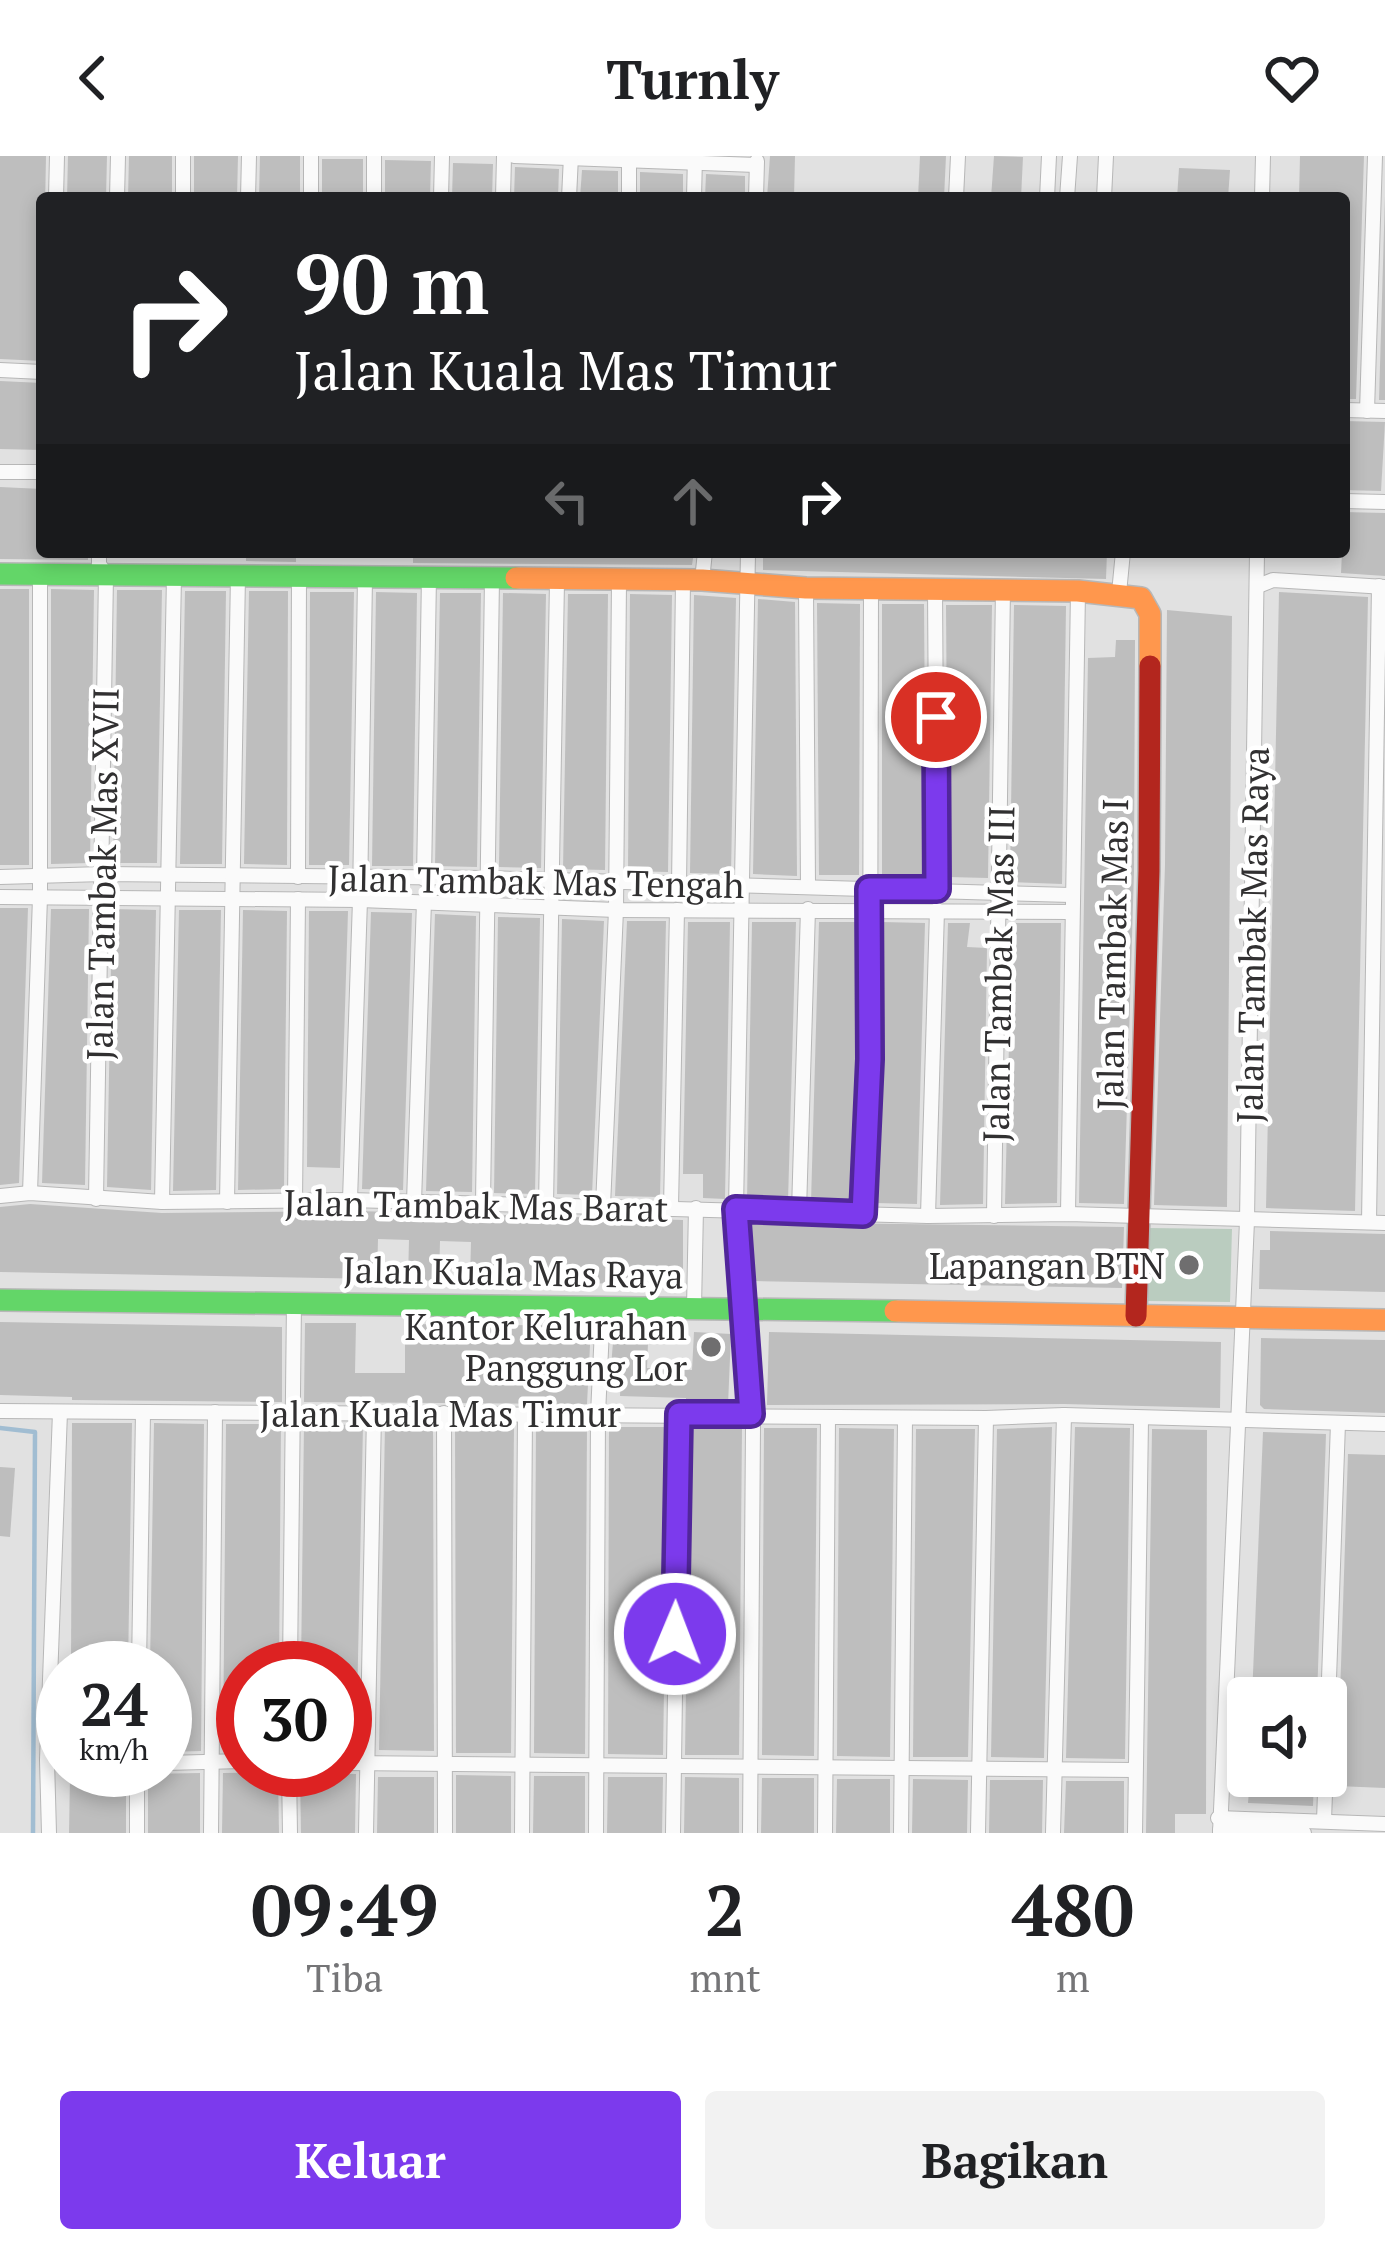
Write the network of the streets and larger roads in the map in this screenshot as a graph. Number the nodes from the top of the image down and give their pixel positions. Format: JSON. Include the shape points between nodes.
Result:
{"nodes":[{"id":1,"x":57,"y":156,"type":"edge"},
{"id":2,"x":118,"y":156,"type":"edge"},
{"id":3,"x":184,"y":156,"type":"edge"},
{"id":4,"x":249,"y":156,"type":"edge"},
{"id":5,"x":311,"y":156,"type":"edge"},
{"id":6,"x":374,"y":156,"type":"edge"},
{"id":7,"x":442,"y":156,"type":"edge"},
{"id":8,"x":504,"y":156,"type":"edge"},
{"id":9,"x":514,"y":156,"type":"edge"},
{"id":10,"x":958,"y":156,"type":"edge"},
{"id":11,"x":1049,"y":156,"type":"edge"},
{"id":12,"x":1070,"y":156,"type":"edge"},
{"id":13,"x":1106,"y":156,"type":"edge"},
{"id":14,"x":1263,"y":156,"type":"edge"},
{"id":15,"x":571,"y":157,"type":"edge"},
{"id":16,"x":629,"y":159,"type":"edge"},
{"id":17,"x":695,"y":159,"type":"edge"},
{"id":18,"x":756,"y":160,"type":"edge"},
{"id":19,"x":1378,"y":165,"type":"edge"},
{"id":20,"x":56,"y":192,"type":"edge"},
{"id":21,"x":117,"y":192,"type":"edge"},
{"id":22,"x":183,"y":192,"type":"edge"},
{"id":23,"x":248,"y":192,"type":"edge"},
{"id":24,"x":311,"y":192,"type":"edge"},
{"id":25,"x":374,"y":192,"type":"edge"},
{"id":26,"x":440,"y":192,"type":"edge"},
{"id":27,"x":503,"y":192,"type":"edge"},
{"id":28,"x":569,"y":192,"type":"edge"},
{"id":29,"x":628,"y":192,"type":"edge"},
{"id":30,"x":694,"y":192,"type":"edge"},
{"id":31,"x":756,"y":192,"type":"edge"},
{"id":32,"x":956,"y":192,"type":"edge"},
{"id":33,"x":1047,"y":192,"type":"edge"},
{"id":34,"x":1067,"y":192,"type":"edge"},
{"id":35,"x":1104,"y":192,"type":"edge"},
{"id":36,"x":1262,"y":192,"type":"edge"},
{"id":37,"x":0,"y":370,"type":"edge"},
{"id":38,"x":36,"y":372,"type":"edge"},
{"id":39,"x":1350,"y":410,"type":"edge"},
{"id":40,"x":1367,"y":411,"type":"junction"},
{"id":41,"x":1385,"y":411,"type":"edge"},
{"id":42,"x":0,"y":472,"type":"edge"},
{"id":43,"x":36,"y":472,"type":"edge"},
{"id":44,"x":1350,"y":501,"type":"edge"},
{"id":45,"x":1385,"y":502,"type":"edge"},
{"id":46,"x":99,"y":558,"type":"edge"},
{"id":47,"x":702,"y":558,"type":"edge"},
{"id":48,"x":748,"y":558,"type":"edge"},
{"id":49,"x":1124,"y":558,"type":"edge"},
{"id":50,"x":1257,"y":558,"type":"edge"},
{"id":51,"x":0,"y":574,"type":"edge"},
{"id":52,"x":40,"y":574,"type":"junction"},
{"id":53,"x":106,"y":575,"type":"junction"},
{"id":54,"x":238,"y":575,"type":"junction"},
{"id":55,"x":299,"y":575,"type":"junction"},
{"id":56,"x":173,"y":576,"type":"junction"},
{"id":57,"x":429,"y":576,"type":"junction"},
{"id":58,"x":364,"y":577,"type":"junction"},
{"id":59,"x":492,"y":578,"type":"junction"},
{"id":60,"x":693,"y":580,"type":"junction"},
{"id":61,"x":556,"y":581,"type":"junction"},
{"id":62,"x":619,"y":582,"type":"junction"},
{"id":63,"x":748,"y":584,"type":"junction"},
{"id":64,"x":871,"y":586,"type":"junction"},
{"id":65,"x":1258,"y":586,"type":"junction"},
{"id":66,"x":1382,"y":587,"type":"edge"},
{"id":67,"x":806,"y":588,"type":"junction"},
{"id":68,"x":1003,"y":588,"type":"junction"},
{"id":69,"x":935,"y":589,"type":"junction"},
{"id":70,"x":1078,"y":591,"type":"junction"},
{"id":71,"x":1130,"y":595,"type":"junction"},
{"id":72,"x":103,"y":874,"type":"junction"},
{"id":73,"x":0,"y":877,"type":"edge"},
{"id":74,"x":40,"y":877,"type":"junction"},
{"id":75,"x":170,"y":877,"type":"junction"},
{"id":76,"x":298,"y":877,"type":"junction"},
{"id":77,"x":232,"y":878,"type":"junction"},
{"id":78,"x":486,"y":878,"type":"junction"},
{"id":79,"x":361,"y":879,"type":"junction"},
{"id":80,"x":424,"y":879,"type":"junction"},
{"id":81,"x":554,"y":881,"type":"junction"},
{"id":82,"x":616,"y":884,"type":"junction"},
{"id":83,"x":741,"y":885,"type":"junction"},
{"id":84,"x":679,"y":886,"type":"junction"},
{"id":85,"x":808,"y":886,"type":"junction"},
{"id":86,"x":869,"y":889,"type":"junction"},
{"id":87,"x":937,"y":889,"type":"junction"},
{"id":88,"x":1000,"y":891,"type":"junction"},
{"id":89,"x":1071,"y":895,"type":"junction"},
{"id":90,"x":102,"y":896,"type":"junction"},
{"id":91,"x":0,"y":897,"type":"edge"},
{"id":92,"x":40,"y":897,"type":"junction"},
{"id":93,"x":170,"y":897,"type":"junction"},
{"id":94,"x":298,"y":899,"type":"junction"},
{"id":95,"x":360,"y":900,"type":"junction"},
{"id":96,"x":232,"y":901,"type":"junction"},
{"id":97,"x":424,"y":901,"type":"junction"},
{"id":98,"x":486,"y":903,"type":"junction"},
{"id":99,"x":554,"y":904,"type":"junction"},
{"id":100,"x":740,"y":909,"type":"junction"},
{"id":101,"x":808,"y":909,"type":"junction"},
{"id":102,"x":869,"y":909,"type":"junction"},
{"id":103,"x":1000,"y":909,"type":"junction"},
{"id":104,"x":616,"y":910,"type":"junction"},
{"id":105,"x":677,"y":910,"type":"junction"},
{"id":106,"x":937,"y":910,"type":"junction"},
{"id":107,"x":1070,"y":912,"type":"junction"},
{"id":108,"x":30,"y":1193,"type":"junction"},
{"id":109,"x":0,"y":1196,"type":"edge"},
{"id":110,"x":97,"y":1198,"type":"junction"},
{"id":111,"x":350,"y":1200,"type":"junction"},
{"id":112,"x":162,"y":1202,"type":"junction"},
{"id":113,"x":227,"y":1202,"type":"junction"},
{"id":114,"x":295,"y":1202,"type":"junction"},
{"id":115,"x":414,"y":1202,"type":"junction"},
{"id":116,"x":483,"y":1203,"type":"junction"},
{"id":117,"x":546,"y":1205,"type":"junction"},
{"id":118,"x":603,"y":1206,"type":"junction"},
{"id":119,"x":671,"y":1208,"type":"junction"},
{"id":120,"x":696,"y":1208,"type":"junction"},
{"id":121,"x":736,"y":1209,"type":"junction"},
{"id":122,"x":799,"y":1210,"type":"junction"},
{"id":123,"x":863,"y":1214,"type":"junction"},
{"id":124,"x":1068,"y":1214,"type":"junction"},
{"id":125,"x":928,"y":1216,"type":"junction"},
{"id":126,"x":994,"y":1216,"type":"junction"},
{"id":127,"x":1138,"y":1219,"type":"junction"},
{"id":128,"x":1247,"y":1221,"type":"junction"},
{"id":129,"x":1377,"y":1222,"type":"edge"},
{"id":130,"x":0,"y":1300,"type":"edge"},
{"id":131,"x":294,"y":1301,"type":"junction"},
{"id":132,"x":603,"y":1308,"type":"junction"},
{"id":133,"x":694,"y":1308,"type":"junction"},
{"id":134,"x":744,"y":1309,"type":"junction"},
{"id":135,"x":1136,"y":1316,"type":"junction"},
{"id":136,"x":1240,"y":1318,"type":"junction"},
{"id":137,"x":1385,"y":1320,"type":"edge"},
{"id":138,"x":0,"y":1411,"type":"edge"},
{"id":139,"x":60,"y":1412,"type":"junction"},
{"id":140,"x":143,"y":1412,"type":"junction"},
{"id":141,"x":215,"y":1412,"type":"junction"},
{"id":142,"x":292,"y":1413,"type":"junction"},
{"id":143,"x":374,"y":1413,"type":"junction"},
{"id":144,"x":444,"y":1414,"type":"junction"},
{"id":145,"x":525,"y":1414,"type":"junction"},
{"id":146,"x":598,"y":1414,"type":"junction"},
{"id":147,"x":679,"y":1414,"type":"junction"},
{"id":148,"x":751,"y":1414,"type":"junction"},
{"id":149,"x":1064,"y":1415,"type":"junction"},
{"id":150,"x":828,"y":1417,"type":"junction"},
{"id":151,"x":905,"y":1418,"type":"junction"},
{"id":152,"x":986,"y":1418,"type":"junction"},
{"id":153,"x":1142,"y":1420,"type":"junction"},
{"id":154,"x":1240,"y":1420,"type":"junction"},
{"id":155,"x":1338,"y":1423,"type":"junction"},
{"id":156,"x":1385,"y":1424,"type":"edge"},
{"id":157,"x":57,"y":1641,"type":"edge"},
{"id":158,"x":139,"y":1641,"type":"edge"},
{"id":159,"x":290,"y":1641,"type":"edge"},
{"id":160,"x":369,"y":1641,"type":"edge"},
{"id":161,"x":212,"y":1761,"type":"junction"},
{"id":162,"x":216,"y":1761,"type":"edge"},
{"id":163,"x":192,"y":1762,"type":"edge"},
{"id":164,"x":372,"y":1764,"type":"edge"},
{"id":165,"x":445,"y":1765,"type":"junction"},
{"id":166,"x":596,"y":1766,"type":"junction"},
{"id":167,"x":673,"y":1766,"type":"junction"},
{"id":168,"x":522,"y":1767,"type":"junction"},
{"id":169,"x":749,"y":1768,"type":"junction"},
{"id":170,"x":826,"y":1768,"type":"junction"},
{"id":171,"x":900,"y":1769,"type":"junction"},
{"id":172,"x":979,"y":1770,"type":"junction"},
{"id":173,"x":1135,"y":1770,"type":"junction"},
{"id":174,"x":1053,"y":1771,"type":"junction"},
{"id":175,"x":52,"y":1797,"type":"edge"},
{"id":176,"x":137,"y":1797,"type":"edge"},
{"id":177,"x":289,"y":1797,"type":"edge"},
{"id":178,"x":366,"y":1797,"type":"edge"},
{"id":179,"x":1324,"y":1821,"type":"junction"},
{"id":180,"x":1385,"y":1823,"type":"edge"},
{"id":181,"x":1219,"y":1827,"type":"edge"},
{"id":182,"x":49,"y":1833,"type":"edge"},
{"id":183,"x":137,"y":1833,"type":"edge"},
{"id":184,"x":212,"y":1833,"type":"edge"},
{"id":185,"x":290,"y":1833,"type":"edge"},
{"id":186,"x":366,"y":1833,"type":"edge"},
{"id":187,"x":446,"y":1833,"type":"edge"},
{"id":188,"x":521,"y":1833,"type":"edge"},
{"id":189,"x":596,"y":1833,"type":"edge"},
{"id":190,"x":674,"y":1833,"type":"edge"},
{"id":191,"x":750,"y":1833,"type":"edge"},
{"id":192,"x":826,"y":1833,"type":"edge"},
{"id":193,"x":901,"y":1833,"type":"edge"},
{"id":194,"x":979,"y":1833,"type":"edge"},
{"id":195,"x":1053,"y":1833,"type":"edge"},
{"id":196,"x":1135,"y":1833,"type":"edge"},
{"id":197,"x":1304,"y":1833,"type":"edge"}],
"edges":[{"from":1,"to":20,"type":"street"},
{"from":2,"to":21,"type":"street"},
{"from":3,"to":22,"type":"street"},
{"from":4,"to":23,"type":"street"},
{"from":5,"to":24,"type":"street"},
{"from":6,"to":25,"type":"street"},
{"from":7,"to":26,"type":"street"},
{"from":8,"to":27,"type":"street"},
{"from":9,"to":15,"type":"street"},
{"from":10,"to":32,"type":"street"},
{"from":11,"to":33,"type":"street"},
{"from":12,"to":34,"type":"street"},
{"from":13,"to":35,"type":"street"},
{"from":14,"to":36,"type":"street"},
{"from":15,"to":16,"type":"street"},
{"from":15,"to":28,"type":"street"},
{"from":16,"to":17,"type":"street"},
{"from":16,"to":29,"type":"street"},
{"from":17,"to":18,"type":"street"},
{"from":17,"to":30,"type":"street"},
{"from":18,"to":31,"type":"street"},
{"from":19,"to":40,"type":"street"},
{"from":37,"to":38,"type":"street"},
{"from":39,"to":40,"type":"street"},
{"from":40,"to":41,"type":"street"},
{"from":42,"to":43,"type":"street"},
{"from":44,"to":45,"type":"street"},
{"from":46,"to":53,"type":"street","name":"Jalan Tambak Mas XVII"},
{"from":47,"to":60,"type":"street"},
{"from":48,"to":63,"type":"street"},
{"from":49,"to":71,"type":"street"},
{"from":50,"to":65,"type":"street","name":"Jalan Tambak Mas Raya"},
{"from":51,"to":52,"type":"street"},
{"from":52,"to":53,"type":"street"},
{"from":52,"to":74,"type":"street"},
{"from":53,"to":56,"type":"street"},
{"from":53,"to":72,"type":"street","name":"Jalan Tambak Mas XVII"},
{"from":54,"to":55,"type":"street"},
{"from":54,"to":56,"type":"street"},
{"from":54,"to":77,"type":"street"},
{"from":55,"to":58,"type":"street"},
{"from":55,"to":76,"type":"street"},
{"from":56,"to":75,"type":"street"},
{"from":57,"to":58,"type":"street"},
{"from":57,"to":59,"type":"street"},
{"from":57,"to":80,"type":"street"},
{"from":58,"to":79,"type":"street"},
{"from":59,"to":61,"type":"street"},
{"from":59,"to":78,"type":"street"},
{"from":60,"to":62,"type":"street"},
{"from":60,"to":63,"type":"street"},
{"from":60,"to":84,"type":"street"},
{"from":61,"to":62,"type":"street"},
{"from":61,"to":81,"type":"street"},
{"from":62,"to":82,"type":"street"},
{"from":63,"to":67,"type":"street"},
{"from":63,"to":83,"type":"street"},
{"from":64,"to":67,"type":"street"},
{"from":64,"to":69,"type":"street"},
{"from":64,"to":86,"type":"street"},
{"from":65,"to":66,"type":"street","via":[[1273,580]]},
{"from":65,"to":128,"type":"street","name":"Jalan Tambak Mas Raya"},
{"from":66,"to":129,"type":"street"},
{"from":67,"to":85,"type":"street"},
{"from":68,"to":69,"type":"street"},
{"from":68,"to":70,"type":"street"},
{"from":68,"to":88,"type":"street","name":"Jalan Tambak Mas III"},
{"from":69,"to":87,"type":"street"},
{"from":70,"to":71,"type":"street"},
{"from":70,"to":89,"type":"street"},
{"from":71,"to":127,"type":"street","name":"Jalan Tambak Mas I","via":[[1150,614]]},
{"from":72,"to":74,"type":"street","name":"Jalan Tambak Mas Tengah"},
{"from":72,"to":75,"type":"street","name":"Jalan Tambak Mas Tengah"},
{"from":72,"to":90,"type":"street","name":"Jalan Tambak Mas XVII"},
{"from":73,"to":74,"type":"street","name":"Jalan Tambak Mas Tengah"},
{"from":74,"to":92,"type":"street"},
{"from":75,"to":77,"type":"street","name":"Jalan Tambak Mas Tengah"},
{"from":75,"to":93,"type":"street"},
{"from":76,"to":77,"type":"street","name":"Jalan Tambak Mas Tengah"},
{"from":76,"to":79,"type":"street","name":"Jalan Tambak Mas Tengah"},
{"from":77,"to":96,"type":"street"},
{"from":78,"to":80,"type":"street","name":"Jalan Tambak Mas Tengah"},
{"from":78,"to":81,"type":"street","name":"Jalan Tambak Mas Tengah"},
{"from":78,"to":98,"type":"street"},
{"from":79,"to":80,"type":"street","name":"Jalan Tambak Mas Tengah"},
{"from":79,"to":95,"type":"street"},
{"from":81,"to":82,"type":"street","name":"Jalan Tambak Mas Tengah"},
{"from":81,"to":99,"type":"street"},
{"from":82,"to":84,"type":"street","name":"Jalan Tambak Mas Tengah"},
{"from":82,"to":104,"type":"street"},
{"from":83,"to":84,"type":"street","name":"Jalan Tambak Mas Tengah"},
{"from":83,"to":85,"type":"street","name":"Jalan Tambak Mas Tengah"},
{"from":83,"to":100,"type":"street"},
{"from":85,"to":86,"type":"street","name":"Jalan Tambak Mas Tengah"},
{"from":86,"to":87,"type":"street","name":"Jalan Tambak Mas Tengah"},
{"from":86,"to":102,"type":"street"},
{"from":87,"to":88,"type":"street","name":"Jalan Tambak Mas Tengah"},
{"from":88,"to":89,"type":"street","name":"Jalan Tambak Mas Tengah"},
{"from":88,"to":103,"type":"street","name":"Jalan Tambak Mas III"},
{"from":89,"to":107,"type":"street"},
{"from":90,"to":92,"type":"street","name":"Jalan Tambak Mas Tengah"},
{"from":90,"to":93,"type":"street","name":"Jalan Tambak Mas Tengah"},
{"from":90,"to":110,"type":"street","name":"Jalan Tambak Mas XVII"},
{"from":91,"to":92,"type":"street","name":"Jalan Tambak Mas Tengah"},
{"from":92,"to":108,"type":"street"},
{"from":93,"to":96,"type":"street","name":"Jalan Tambak Mas Tengah"},
{"from":93,"to":112,"type":"street"},
{"from":94,"to":95,"type":"street","name":"Jalan Tambak Mas Tengah"},
{"from":94,"to":96,"type":"street","name":"Jalan Tambak Mas Tengah"},
{"from":94,"to":114,"type":"street"},
{"from":95,"to":97,"type":"street","name":"Jalan Tambak Mas Tengah"},
{"from":95,"to":111,"type":"street"},
{"from":96,"to":113,"type":"street"},
{"from":97,"to":98,"type":"street","name":"Jalan Tambak Mas Tengah"},
{"from":97,"to":115,"type":"street"},
{"from":98,"to":99,"type":"street","name":"Jalan Tambak Mas Tengah"},
{"from":98,"to":116,"type":"street"},
{"from":99,"to":104,"type":"street","name":"Jalan Tambak Mas Tengah"},
{"from":99,"to":117,"type":"street"},
{"from":100,"to":101,"type":"street","name":"Jalan Tambak Mas Tengah"},
{"from":100,"to":105,"type":"street","name":"Jalan Tambak Mas Tengah"},
{"from":100,"to":121,"type":"street"},
{"from":101,"to":102,"type":"street","name":"Jalan Tambak Mas Tengah"},
{"from":101,"to":122,"type":"street"},
{"from":102,"to":106,"type":"street","name":"Jalan Tambak Mas Tengah"},
{"from":102,"to":123,"type":"street"},
{"from":103,"to":106,"type":"street","name":"Jalan Tambak Mas Tengah"},
{"from":103,"to":107,"type":"street","name":"Jalan Tambak Mas Tengah"},
{"from":103,"to":126,"type":"street","name":"Jalan Tambak Mas III"},
{"from":104,"to":105,"type":"street","name":"Jalan Tambak Mas Tengah"},
{"from":104,"to":118,"type":"street"},
{"from":105,"to":119,"type":"street"},
{"from":106,"to":125,"type":"street"},
{"from":107,"to":124,"type":"street"},
{"from":108,"to":109,"type":"street","name":"Jalan Tambak Mas Barat"},
{"from":108,"to":110,"type":"street","name":"Jalan Tambak Mas Barat"},
{"from":110,"to":112,"type":"street","name":"Jalan Tambak Mas Barat"},
{"from":111,"to":114,"type":"street","name":"Jalan Tambak Mas Barat"},
{"from":111,"to":115,"type":"street","name":"Jalan Tambak Mas Barat"},
{"from":112,"to":113,"type":"street","name":"Jalan Tambak Mas Barat"},
{"from":113,"to":114,"type":"street","name":"Jalan Tambak Mas Barat"},
{"from":115,"to":116,"type":"street","name":"Jalan Tambak Mas Barat"},
{"from":116,"to":117,"type":"street","name":"Jalan Tambak Mas Barat"},
{"from":117,"to":118,"type":"street","name":"Jalan Tambak Mas Barat"},
{"from":118,"to":119,"type":"street","name":"Jalan Tambak Mas Barat"},
{"from":119,"to":120,"type":"street","name":"Jalan Tambak Mas Barat"},
{"from":120,"to":121,"type":"street","name":"Jalan Tambak Mas Barat"},
{"from":120,"to":133,"type":"street"},
{"from":121,"to":122,"type":"street","name":"Jalan Tambak Mas Barat"},
{"from":121,"to":134,"type":"street"},
{"from":122,"to":123,"type":"street","name":"Jalan Tambak Mas Barat"},
{"from":123,"to":125,"type":"street","name":"Jalan Tambak Mas Barat"},
{"from":124,"to":126,"type":"street","name":"Jalan Tambak Mas Barat"},
{"from":124,"to":127,"type":"street","name":"Jalan Tambak Mas Barat"},
{"from":125,"to":126,"type":"street","name":"Jalan Tambak Mas Barat"},
{"from":127,"to":128,"type":"street","name":"Jalan Tambak Mas Barat"},
{"from":127,"to":135,"type":"street","name":"Jalan Tambak Mas I"},
{"from":128,"to":129,"type":"street","name":"Jalan Tambak Mas Barat"},
{"from":128,"to":136,"type":"street","name":"Jalan Tambak Mas Raya"},
{"from":130,"to":131,"type":"street","name":"Jalan Kuala Mas Raya"},
{"from":131,"to":132,"type":"street","name":"Jalan Kuala Mas Raya"},
{"from":131,"to":142,"type":"street"},
{"from":132,"to":133,"type":"street","name":"Jalan Kuala Mas Raya"},
{"from":132,"to":146,"type":"street"},
{"from":133,"to":134,"type":"street","name":"Jalan Kuala Mas Raya"},
{"from":134,"to":135,"type":"street","name":"Jalan Kuala Mas Raya"},
{"from":134,"to":148,"type":"street"},
{"from":135,"to":136,"type":"street","name":"Jalan Kuala Mas Raya"},
{"from":136,"to":137,"type":"street","name":"Jalan Kuala Mas Raya"},
{"from":136,"to":154,"type":"street","name":"Jalan Tambak Mas Raya"},
{"from":138,"to":139,"type":"street","name":"Jalan Kuala Mas Timur"},
{"from":139,"to":140,"type":"street","name":"Jalan Kuala Mas Timur"},
{"from":139,"to":157,"type":"street"},
{"from":140,"to":141,"type":"street","name":"Jalan Kuala Mas Timur"},
{"from":140,"to":158,"type":"street"},
{"from":141,"to":142,"type":"street","name":"Jalan Kuala Mas Timur"},
{"from":141,"to":161,"type":"street"},
{"from":142,"to":143,"type":"street","name":"Jalan Kuala Mas Timur"},
{"from":142,"to":159,"type":"street"},
{"from":143,"to":144,"type":"street","name":"Jalan Kuala Mas Timur"},
{"from":143,"to":160,"type":"street"},
{"from":144,"to":145,"type":"street","name":"Jalan Kuala Mas Timur"},
{"from":144,"to":165,"type":"street"},
{"from":145,"to":146,"type":"street","name":"Jalan Kuala Mas Timur"},
{"from":145,"to":168,"type":"street"},
{"from":146,"to":147,"type":"street","name":"Jalan Kuala Mas Timur"},
{"from":146,"to":166,"type":"street"},
{"from":147,"to":148,"type":"street","name":"Jalan Kuala Mas Timur"},
{"from":147,"to":167,"type":"street"},
{"from":148,"to":150,"type":"street","name":"Jalan Kuala Mas Timur"},
{"from":148,"to":169,"type":"street"},
{"from":149,"to":152,"type":"street","name":"Jalan Kuala Mas Timur"},
{"from":149,"to":153,"type":"street","name":"Jalan Kuala Mas Timur"},
{"from":149,"to":174,"type":"street"},
{"from":150,"to":151,"type":"street","name":"Jalan Kuala Mas Timur"},
{"from":150,"to":170,"type":"street"},
{"from":151,"to":152,"type":"street","name":"Jalan Kuala Mas Timur"},
{"from":151,"to":171,"type":"street"},
{"from":152,"to":172,"type":"street"},
{"from":153,"to":154,"type":"street","name":"Jalan Kuala Mas Timur"},
{"from":153,"to":173,"type":"street"},
{"from":154,"to":155,"type":"street","name":"Jalan Kuala Mas Timur"},
{"from":154,"to":181,"type":"street","name":"Jalan Tambak Mas Raya"},
{"from":155,"to":156,"type":"street","name":"Jalan Kuala Mas Timur"},
{"from":155,"to":179,"type":"street"},
{"from":161,"to":162,"type":"street"},
{"from":161,"to":163,"type":"street"},
{"from":161,"to":184,"type":"street"},
{"from":164,"to":165,"type":"street"},
{"from":165,"to":168,"type":"street"},
{"from":165,"to":187,"type":"street"},
{"from":166,"to":167,"type":"street"},
{"from":166,"to":168,"type":"street"},
{"from":166,"to":189,"type":"street"},
{"from":167,"to":169,"type":"street"},
{"from":167,"to":190,"type":"street"},
{"from":168,"to":188,"type":"street"},
{"from":169,"to":170,"type":"street"},
{"from":169,"to":191,"type":"street"},
{"from":170,"to":171,"type":"street"},
{"from":170,"to":192,"type":"street"},
{"from":171,"to":172,"type":"street"},
{"from":171,"to":193,"type":"street"},
{"from":172,"to":174,"type":"street"},
{"from":172,"to":194,"type":"street"},
{"from":173,"to":174,"type":"street"},
{"from":173,"to":196,"type":"street"},
{"from":174,"to":195,"type":"street"},
{"from":175,"to":182,"type":"street"},
{"from":176,"to":183,"type":"street"},
{"from":177,"to":185,"type":"street"},
{"from":178,"to":186,"type":"street"},
{"from":179,"to":180,"type":"street"},
{"from":179,"to":181,"type":"street"},
{"from":181,"to":197,"type":"street"}]}
